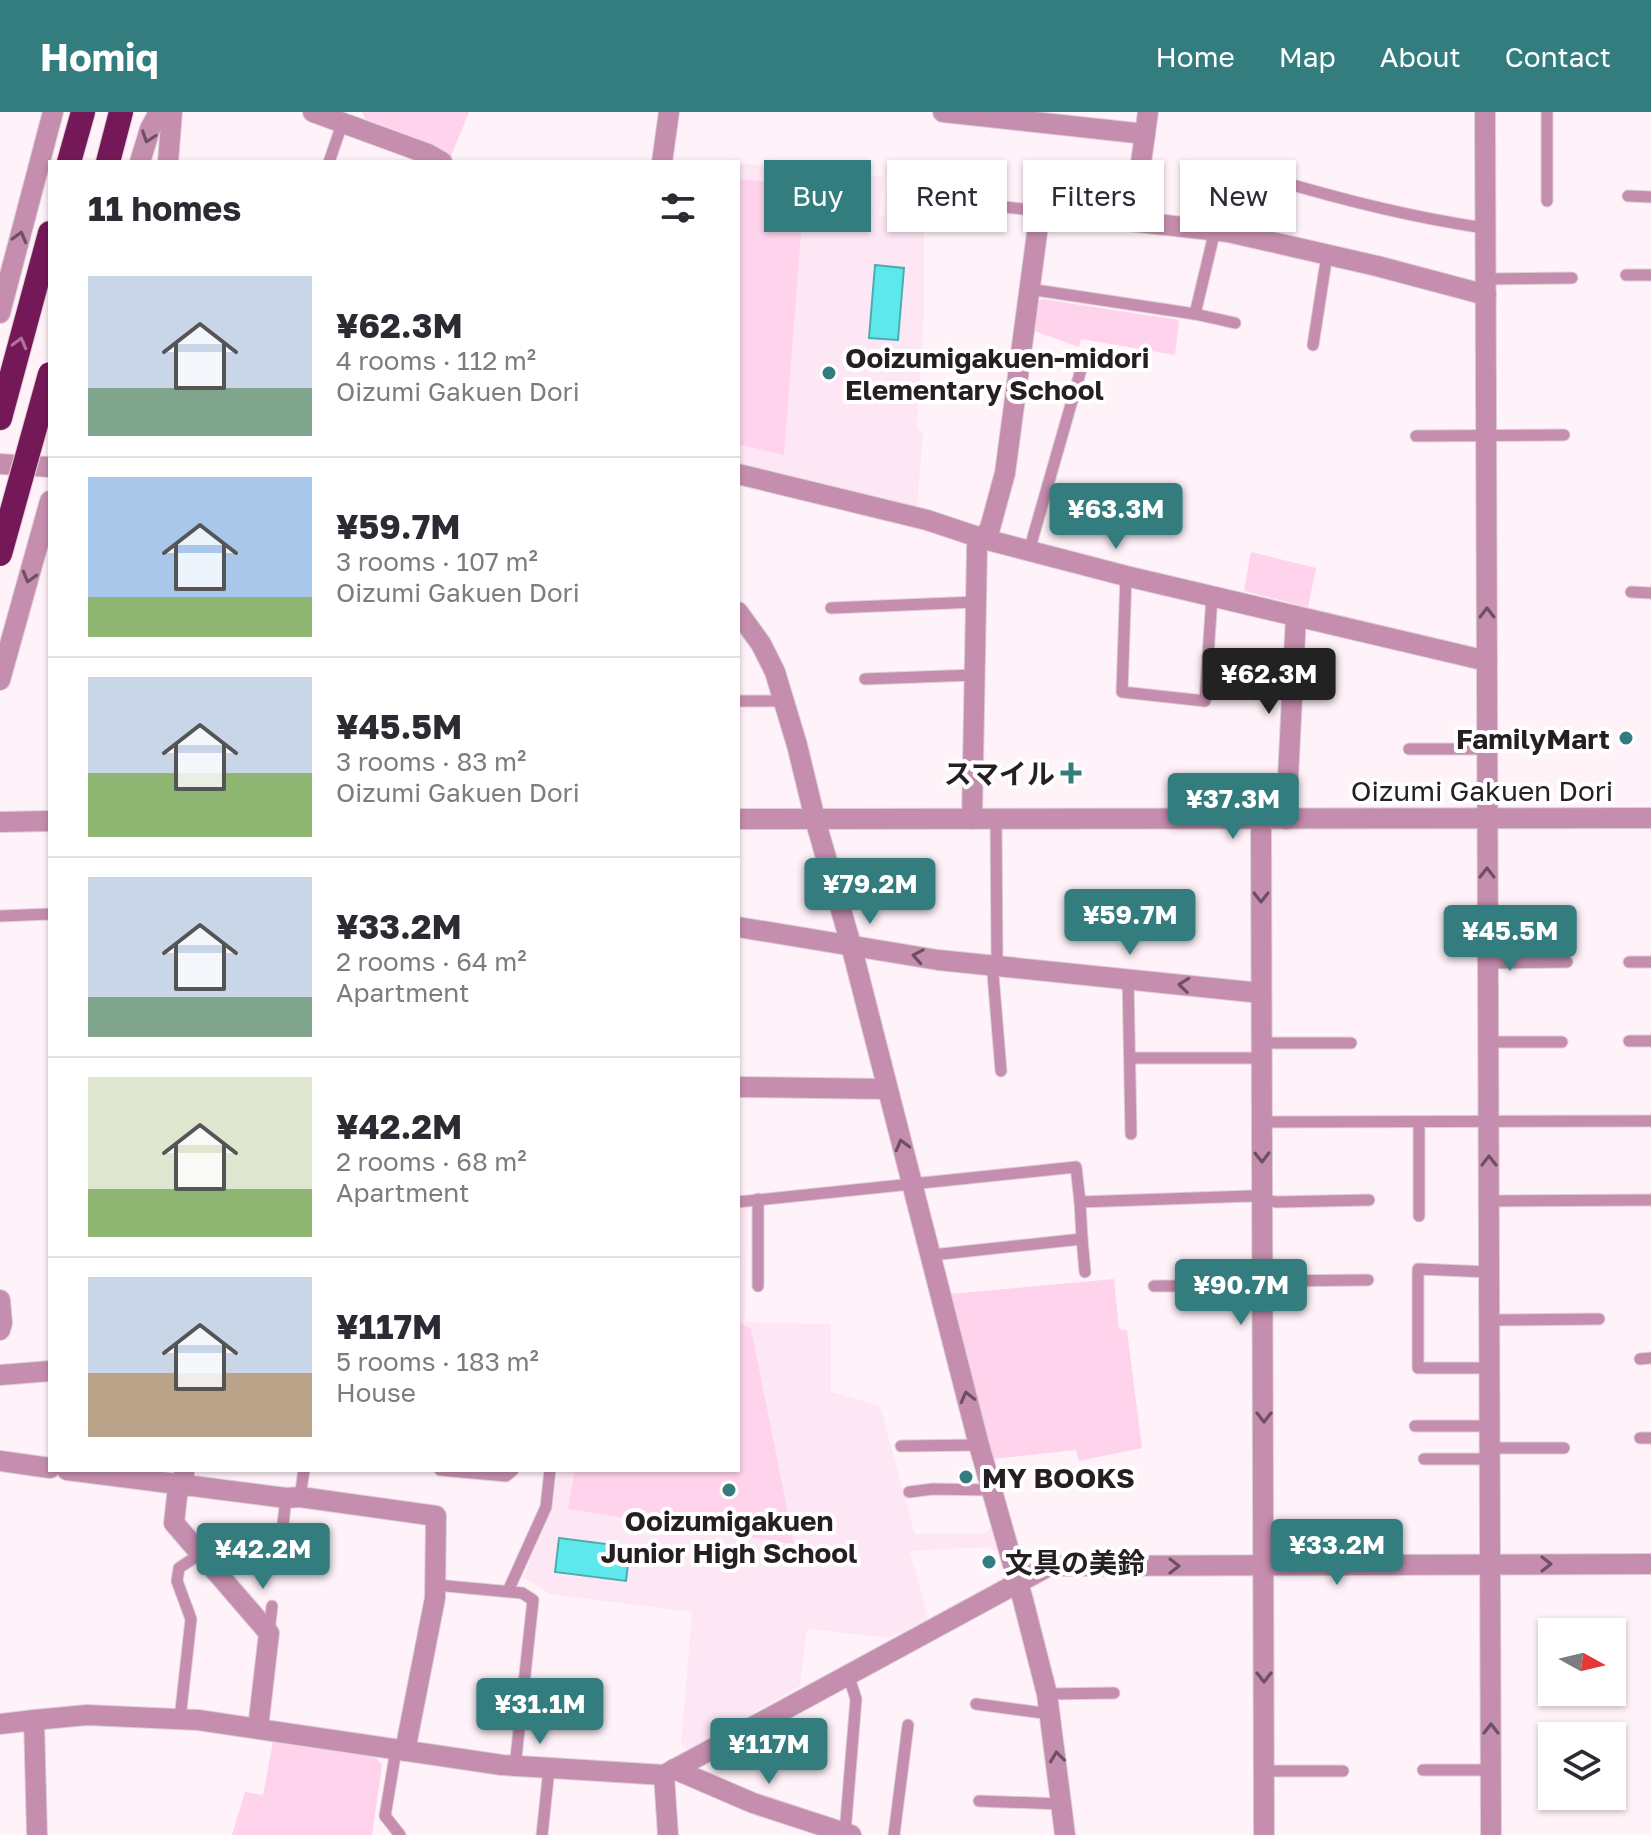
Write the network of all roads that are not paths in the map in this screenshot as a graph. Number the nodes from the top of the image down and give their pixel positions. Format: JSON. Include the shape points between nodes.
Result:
{"nodes":[{"id":1,"x":53,"y":112,"type":"edge"},
{"id":2,"x":83,"y":112,"type":"edge"},
{"id":3,"x":121,"y":112,"type":"edge"},
{"id":4,"x":159,"y":112,"type":"edge"},
{"id":5,"x":172,"y":112,"type":"edge"},
{"id":6,"x":313,"y":112,"type":"edge"},
{"id":7,"x":669,"y":112,"type":"edge"},
{"id":8,"x":943,"y":112,"type":"edge"},
{"id":9,"x":1148,"y":112,"type":"edge"},
{"id":10,"x":1485,"y":112,"type":"edge"},
{"id":11,"x":1547,"y":112,"type":"edge"},
{"id":12,"x":993,"y":115,"type":"edge"},
{"id":13,"x":348,"y":118,"type":"edge"},
{"id":14,"x":1070,"y":119,"type":"edge"},
{"id":15,"x":1145,"y":134,"type":"junction"},
{"id":16,"x":432,"y":159,"type":"edge"},
{"id":17,"x":70,"y":160,"type":"edge"},
{"id":18,"x":109,"y":160,"type":"edge"},
{"id":19,"x":141,"y":160,"type":"edge"},
{"id":20,"x":168,"y":160,"type":"edge"},
{"id":21,"x":330,"y":160,"type":"edge"},
{"id":22,"x":662,"y":160,"type":"edge"},
{"id":23,"x":1141,"y":160,"type":"edge"},
{"id":24,"x":1296,"y":187,"type":"edge"},
{"id":25,"x":1628,"y":196,"type":"dead end"},
{"id":26,"x":1651,"y":197,"type":"edge"},
{"id":27,"x":1547,"y":201,"type":"dead end"},
{"id":28,"x":1485,"y":228,"type":"junction"},
{"id":29,"x":1037,"y":232,"type":"edge"},
{"id":30,"x":1221,"y":232,"type":"edge"},
{"id":31,"x":1225,"y":232,"type":"edge"},
{"id":32,"x":48,"y":240,"type":"edge"},
{"id":33,"x":1327,"y":255,"type":"junction"},
{"id":34,"x":1626,"y":275,"type":"dead end"},
{"id":35,"x":1651,"y":275,"type":"edge"},
{"id":36,"x":1572,"y":278,"type":"dead end"},
{"id":37,"x":1486,"y":287,"type":"junction"},
{"id":38,"x":1029,"y":289,"type":"junction"},
{"id":39,"x":0,"y":313,"type":"edge"},
{"id":40,"x":1195,"y":314,"type":"junction"},
{"id":41,"x":1235,"y":323,"type":"dead end"},
{"id":42,"x":1313,"y":345,"type":"dead end"},
{"id":43,"x":1082,"y":366,"type":"dead end"},
{"id":44,"x":48,"y":381,"type":"edge"},
{"id":45,"x":0,"y":418,"type":"edge"},
{"id":46,"x":1486,"y":435,"type":"junction"},
{"id":47,"x":1564,"y":435,"type":"dead end"},
{"id":48,"x":1416,"y":436,"type":"dead end"},
{"id":49,"x":0,"y":464,"type":"edge"},
{"id":50,"x":48,"y":467,"type":"edge"},
{"id":51,"x":740,"y":474,"type":"edge"},
{"id":52,"x":48,"y":508,"type":"edge"},
{"id":53,"x":984,"y":539,"type":"junction"},
{"id":54,"x":1029,"y":551,"type":"junction"},
{"id":55,"x":0,"y":554,"type":"edge"},
{"id":56,"x":1126,"y":576,"type":"junction"},
{"id":57,"x":1631,"y":592,"type":"dead end"},
{"id":58,"x":1651,"y":593,"type":"edge"},
{"id":59,"x":1212,"y":596,"type":"junction"},
{"id":60,"x":975,"y":602,"type":"junction"},
{"id":61,"x":831,"y":608,"type":"dead end"},
{"id":62,"x":740,"y":615,"type":"edge"},
{"id":63,"x":1296,"y":616,"type":"junction"},
{"id":64,"x":1487,"y":661,"type":"junction"},
{"id":65,"x":974,"y":675,"type":"junction"},
{"id":66,"x":865,"y":679,"type":"dead end"},
{"id":67,"x":0,"y":680,"type":"edge"},
{"id":68,"x":740,"y":701,"type":"edge"},
{"id":69,"x":784,"y":701,"type":"junction"},
{"id":70,"x":1409,"y":749,"type":"dead end"},
{"id":71,"x":1487,"y":749,"type":"junction"},
{"id":72,"x":1487,"y":817,"type":"junction"},
{"id":73,"x":1651,"y":818,"type":"edge"},
{"id":74,"x":740,"y":819,"type":"edge"},
{"id":75,"x":815,"y":819,"type":"junction"},
{"id":76,"x":972,"y":819,"type":"junction"},
{"id":77,"x":996,"y":819,"type":"junction"},
{"id":78,"x":1261,"y":819,"type":"junction"},
{"id":79,"x":1286,"y":819,"type":"junction"},
{"id":80,"x":48,"y":821,"type":"edge"},
{"id":81,"x":0,"y":822,"type":"edge"},
{"id":82,"x":48,"y":914,"type":"edge"},
{"id":83,"x":0,"y":916,"type":"edge"},
{"id":84,"x":740,"y":927,"type":"edge"},
{"id":85,"x":851,"y":945,"type":"junction"},
{"id":86,"x":1567,"y":962,"type":"dead end"},
{"id":87,"x":1629,"y":962,"type":"dead end"},
{"id":88,"x":1651,"y":962,"type":"edge"},
{"id":89,"x":1488,"y":963,"type":"junction"},
{"id":90,"x":995,"y":966,"type":"junction"},
{"id":91,"x":1128,"y":979,"type":"junction"},
{"id":92,"x":1261,"y":993,"type":"junction"},
{"id":93,"x":1629,"y":1041,"type":"dead end"},
{"id":94,"x":1651,"y":1041,"type":"edge"},
{"id":95,"x":1488,"y":1042,"type":"junction"},
{"id":96,"x":1562,"y":1042,"type":"dead end"},
{"id":97,"x":1351,"y":1043,"type":"dead end"},
{"id":98,"x":1261,"y":1050,"type":"junction"},
{"id":99,"x":1130,"y":1058,"type":"junction"},
{"id":100,"x":1001,"y":1071,"type":"dead end"},
{"id":101,"x":740,"y":1087,"type":"edge"},
{"id":102,"x":887,"y":1089,"type":"junction"},
{"id":103,"x":1651,"y":1121,"type":"edge"},
{"id":104,"x":1262,"y":1122,"type":"junction"},
{"id":105,"x":1419,"y":1122,"type":"junction"},
{"id":106,"x":1488,"y":1122,"type":"junction"},
{"id":107,"x":1131,"y":1134,"type":"dead end"},
{"id":108,"x":912,"y":1185,"type":"junction"},
{"id":109,"x":758,"y":1199,"type":"junction"},
{"id":110,"x":1263,"y":1199,"type":"junction"},
{"id":111,"x":1369,"y":1200,"type":"dead end"},
{"id":112,"x":1651,"y":1200,"type":"edge"},
{"id":113,"x":1489,"y":1201,"type":"junction"},
{"id":114,"x":740,"y":1202,"type":"edge"},
{"id":115,"x":1080,"y":1202,"type":"junction"},
{"id":116,"x":1419,"y":1216,"type":"dead end"},
{"id":117,"x":1082,"y":1239,"type":"junction"},
{"id":118,"x":932,"y":1255,"type":"junction"},
{"id":119,"x":1085,"y":1272,"type":"dead end"},
{"id":120,"x":1489,"y":1272,"type":"junction"},
{"id":121,"x":1368,"y":1280,"type":"dead end"},
{"id":122,"x":1263,"y":1283,"type":"junction"},
{"id":123,"x":758,"y":1286,"type":"dead end"},
{"id":124,"x":1154,"y":1286,"type":"dead end"},
{"id":125,"x":0,"y":1300,"type":"edge"},
{"id":126,"x":1599,"y":1319,"type":"dead end"},
{"id":127,"x":1489,"y":1320,"type":"junction"},
{"id":128,"x":0,"y":1330,"type":"edge"},
{"id":129,"x":1489,"y":1368,"type":"junction"},
{"id":130,"x":48,"y":1371,"type":"edge"},
{"id":131,"x":0,"y":1375,"type":"edge"},
{"id":132,"x":1415,"y":1426,"type":"dead end"},
{"id":133,"x":1489,"y":1426,"type":"junction"},
{"id":134,"x":979,"y":1445,"type":"junction"},
{"id":135,"x":901,"y":1446,"type":"dead end"},
{"id":136,"x":1564,"y":1448,"type":"dead end"},
{"id":137,"x":1490,"y":1454,"type":"junction"},
{"id":138,"x":1424,"y":1459,"type":"dead end"},
{"id":139,"x":0,"y":1461,"type":"edge"},
{"id":140,"x":48,"y":1468,"type":"edge"},
{"id":141,"x":96,"y":1472,"type":"edge"},
{"id":142,"x":303,"y":1472,"type":"edge"},
{"id":143,"x":462,"y":1472,"type":"edge"},
{"id":144,"x":511,"y":1472,"type":"edge"},
{"id":145,"x":550,"y":1472,"type":"edge"},
{"id":146,"x":182,"y":1478,"type":"edge"},
{"id":147,"x":991,"y":1490,"type":"junction"},
{"id":148,"x":909,"y":1492,"type":"dead end"},
{"id":149,"x":293,"y":1498,"type":"junction"},
{"id":150,"x":282,"y":1533,"type":"dead end"},
{"id":151,"x":200,"y":1554,"type":"junction"},
{"id":152,"x":1651,"y":1564,"type":"edge"},
{"id":153,"x":1490,"y":1565,"type":"junction"},
{"id":154,"x":1264,"y":1566,"type":"junction"},
{"id":155,"x":1016,"y":1583,"type":"junction"},
{"id":156,"x":436,"y":1585,"type":"junction"},
{"id":157,"x":508,"y":1591,"type":"junction"},
{"id":158,"x":272,"y":1606,"type":"dead end"},
{"id":159,"x":269,"y":1633,"type":"junction"},
{"id":160,"x":848,"y":1674,"type":"junction"},
{"id":161,"x":1114,"y":1693,"type":"dead end"},
{"id":162,"x":976,"y":1704,"type":"dead end"},
{"id":163,"x":1049,"y":1704,"type":"junction"},
{"id":164,"x":180,"y":1719,"type":"junction"},
{"id":165,"x":34,"y":1720,"type":"junction"},
{"id":166,"x":0,"y":1724,"type":"edge"},
{"id":167,"x":908,"y":1725,"type":"dead end"},
{"id":168,"x":258,"y":1728,"type":"junction"},
{"id":169,"x":401,"y":1750,"type":"junction"},
{"id":170,"x":515,"y":1767,"type":"junction"},
{"id":171,"x":549,"y":1769,"type":"junction"},
{"id":172,"x":1423,"y":1770,"type":"dead end"},
{"id":173,"x":1491,"y":1770,"type":"junction"},
{"id":174,"x":1265,"y":1771,"type":"junction"},
{"id":175,"x":1343,"y":1771,"type":"dead end"},
{"id":176,"x":669,"y":1772,"type":"junction"},
{"id":177,"x":979,"y":1801,"type":"dead end"},
{"id":178,"x":1062,"y":1804,"type":"junction"},
{"id":179,"x":811,"y":1829,"type":"edge"},
{"id":180,"x":848,"y":1834,"type":"edge"},
{"id":181,"x":37,"y":1835,"type":"edge"},
{"id":182,"x":400,"y":1835,"type":"edge"},
{"id":183,"x":542,"y":1835,"type":"edge"},
{"id":184,"x":668,"y":1835,"type":"edge"},
{"id":185,"x":894,"y":1835,"type":"edge"},
{"id":186,"x":1065,"y":1835,"type":"edge"},
{"id":187,"x":1264,"y":1835,"type":"edge"},
{"id":188,"x":1491,"y":1835,"type":"edge"}],
"edges":[{"from":39,"to":1,"type":"street","one_way":true},
{"from":2,"to":17,"type":"highway"},
{"from":3,"to":18,"type":"highway"},
{"from":4,"to":19,"type":"street","one_way":true},
{"from":5,"to":20,"type":"street"},
{"from":6,"to":13,"type":"street"},
{"from":7,"to":22,"type":"street"},
{"from":8,"to":12,"type":"street"},
{"from":9,"to":15,"type":"street"},
{"from":10,"to":28,"type":"street"},
{"from":11,"to":27,"type":"lane"},
{"from":12,"to":14,"type":"street"},
{"from":13,"to":16,"type":"street"},
{"from":13,"to":21,"type":"lane"},
{"from":14,"to":15,"type":"street"},
{"from":15,"to":23,"type":"street"},
{"from":24,"to":28,"type":"lane","via":[[1433,221]]},
{"from":25,"to":26,"type":"lane"},
{"from":28,"to":37,"type":"street"},
{"from":29,"to":38,"type":"street"},
{"from":30,"to":40,"type":"lane"},
{"from":31,"to":33,"type":"street"},
{"from":45,"to":32,"type":"highway","one_way":true},
{"from":33,"to":37,"type":"street"},
{"from":33,"to":42,"type":"lane"},
{"from":34,"to":35,"type":"lane"},
{"from":36,"to":37,"type":"lane"},
{"from":37,"to":46,"type":"street"},
{"from":38,"to":40,"type":"lane"},
{"from":38,"to":53,"type":"street","via":[[1005,473]]},
{"from":40,"to":41,"type":"lane"},
{"from":43,"to":54,"type":"lane"},
{"from":44,"to":55,"type":"highway","bridge":true},
{"from":46,"to":47,"type":"lane"},
{"from":46,"to":48,"type":"lane"},
{"from":64,"to":46,"type":"street","one_way":true},
{"from":49,"to":50,"type":"street"},
{"from":51,"to":53,"type":"street"},
{"from":52,"to":67,"type":"street","one_way":true},
{"from":53,"to":54,"type":"street"},
{"from":53,"to":60,"type":"street","via":[[977,547]]},
{"from":54,"to":56,"type":"street"},
{"from":56,"to":59,"type":"street"},
{"from":56,"to":59,"type":"lane","via":[[1122,692],[1205,701]]},
{"from":57,"to":58,"type":"lane"},
{"from":59,"to":63,"type":"street"},
{"from":60,"to":61,"type":"lane"},
{"from":60,"to":65,"type":"street"},
{"from":62,"to":69,"type":"street","via":[[761,644]]},
{"from":63,"to":64,"type":"street"},
{"from":63,"to":79,"type":"street"},
{"from":64,"to":71,"type":"street"},
{"from":65,"to":66,"type":"lane"},
{"from":65,"to":76,"type":"street"},
{"from":68,"to":69,"type":"lane"},
{"from":69,"to":75,"type":"street"},
{"from":70,"to":71,"type":"lane"},
{"from":71,"to":72,"type":"street"},
{"from":72,"to":73,"type":"street","name":"Oizumi Gakuen Dori"},
{"from":72,"to":79,"type":"street","name":"Oizumi Gakuen Dori"},
{"from":89,"to":72,"type":"street","one_way":true},
{"from":74,"to":75,"type":"street","name":"Oizumi Gakuen Dori"},
{"from":75,"to":76,"type":"street","name":"Oizumi Gakuen Dori"},
{"from":75,"to":85,"type":"street"},
{"from":76,"to":77,"type":"street","name":"Oizumi Gakuen Dori"},
{"from":77,"to":78,"type":"street","name":"Oizumi Gakuen Dori"},
{"from":77,"to":90,"type":"lane"},
{"from":78,"to":79,"type":"street","name":"Oizumi Gakuen Dori"},
{"from":78,"to":92,"type":"street","one_way":true},
{"from":80,"to":81,"type":"street"},
{"from":82,"to":83,"type":"lane"},
{"from":84,"to":85,"type":"street"},
{"from":90,"to":85,"type":"street","one_way":true},
{"from":85,"to":102,"type":"street"},
{"from":86,"to":89,"type":"lane"},
{"from":87,"to":88,"type":"lane"},
{"from":89,"to":95,"type":"street"},
{"from":90,"to":91,"type":"street"},
{"from":90,"to":100,"type":"lane"},
{"from":92,"to":91,"type":"street","one_way":true},
{"from":91,"to":99,"type":"lane"},
{"from":92,"to":98,"type":"street"},
{"from":93,"to":94,"type":"lane"},
{"from":95,"to":96,"type":"lane"},
{"from":95,"to":106,"type":"street"},
{"from":97,"to":98,"type":"lane"},
{"from":98,"to":99,"type":"lane"},
{"from":98,"to":104,"type":"street"},
{"from":99,"to":107,"type":"lane"},
{"from":101,"to":102,"type":"street"},
{"from":108,"to":102,"type":"street","one_way":true},
{"from":103,"to":106,"type":"lane"},
{"from":104,"to":105,"type":"lane"},
{"from":104,"to":110,"type":"street","one_way":true},
{"from":105,"to":106,"type":"lane"},
{"from":105,"to":116,"type":"lane"},
{"from":113,"to":106,"type":"street","one_way":true},
{"from":108,"to":109,"type":"lane"},
{"from":108,"to":115,"type":"lane","via":[[1076,1167]]},
{"from":108,"to":118,"type":"street"},
{"from":109,"to":114,"type":"lane"},
{"from":109,"to":123,"type":"lane"},
{"from":110,"to":111,"type":"lane"},
{"from":110,"to":115,"type":"lane"},
{"from":110,"to":122,"type":"street"},
{"from":112,"to":113,"type":"lane"},
{"from":113,"to":120,"type":"street"},
{"from":115,"to":117,"type":"lane"},
{"from":117,"to":118,"type":"lane"},
{"from":117,"to":119,"type":"lane"},
{"from":134,"to":118,"type":"street","one_way":true},
{"from":120,"to":127,"type":"street"},
{"from":120,"to":129,"type":"lane","via":[[1418,1269],[1418,1368]]},
{"from":121,"to":122,"type":"lane"},
{"from":122,"to":124,"type":"lane"},
{"from":122,"to":154,"type":"street","one_way":true},
{"from":125,"to":128,"type":"street"},
{"from":126,"to":127,"type":"lane"},
{"from":127,"to":129,"type":"street"},
{"from":129,"to":133,"type":"street"},
{"from":130,"to":131,"type":"street"},
{"from":132,"to":133,"type":"lane"},
{"from":133,"to":137,"type":"street"},
{"from":134,"to":135,"type":"lane"},
{"from":134,"to":147,"type":"street"},
{"from":136,"to":137,"type":"lane"},
{"from":137,"to":138,"type":"lane"},
{"from":137,"to":153,"type":"street"},
{"from":139,"to":140,"type":"street"},
{"from":141,"to":146,"type":"street"},
{"from":142,"to":149,"type":"lane"},
{"from":143,"to":144,"type":"lane"},
{"from":145,"to":157,"type":"lane","via":[[546,1507]]},
{"from":146,"to":149,"type":"street"},
{"from":146,"to":151,"type":"street","via":[[174,1523]]},
{"from":147,"to":148,"type":"lane"},
{"from":147,"to":155,"type":"street"},
{"from":149,"to":150,"type":"lane"},
{"from":149,"to":156,"type":"street","via":[[436,1516]]},
{"from":151,"to":159,"type":"street"},
{"from":151,"to":164,"type":"lane","via":[[179,1568],[177,1581],[191,1619]]},
{"from":153,"to":152,"type":"street","one_way":true},
{"from":153,"to":154,"type":"street"},
{"from":173,"to":153,"type":"street","one_way":true},
{"from":155,"to":154,"type":"street","one_way":true,"via":[[1049,1566]]},
{"from":154,"to":174,"type":"street","one_way":true},
{"from":155,"to":160,"type":"street"},
{"from":155,"to":163,"type":"street"},
{"from":156,"to":157,"type":"lane"},
{"from":156,"to":169,"type":"street"},
{"from":157,"to":170,"type":"lane","via":[[533,1600]]},
{"from":158,"to":159,"type":"lane"},
{"from":159,"to":168,"type":"street"},
{"from":160,"to":176,"type":"street"},
{"from":160,"to":180,"type":"lane","via":[[856,1699]]},
{"from":161,"to":163,"type":"lane"},
{"from":162,"to":163,"type":"lane"},
{"from":178,"to":163,"type":"street","one_way":true},
{"from":164,"to":165,"type":"street","via":[[87,1715]]},
{"from":164,"to":168,"type":"street"},
{"from":165,"to":166,"type":"street"},
{"from":165,"to":181,"type":"street"},
{"from":167,"to":185,"type":"lane"},
{"from":168,"to":169,"type":"street"},
{"from":169,"to":170,"type":"street"},
{"from":169,"to":182,"type":"lane","via":[[385,1816]]},
{"from":170,"to":171,"type":"street"},
{"from":171,"to":176,"type":"street"},
{"from":171,"to":183,"type":"lane"},
{"from":172,"to":173,"type":"lane"},
{"from":173,"to":188,"type":"street"},
{"from":174,"to":175,"type":"lane"},
{"from":174,"to":187,"type":"street"},
{"from":176,"to":179,"type":"street"},
{"from":176,"to":184,"type":"street"},
{"from":177,"to":178,"type":"lane"},
{"from":178,"to":186,"type":"street"},
{"from":179,"to":180,"type":"street"}]}
